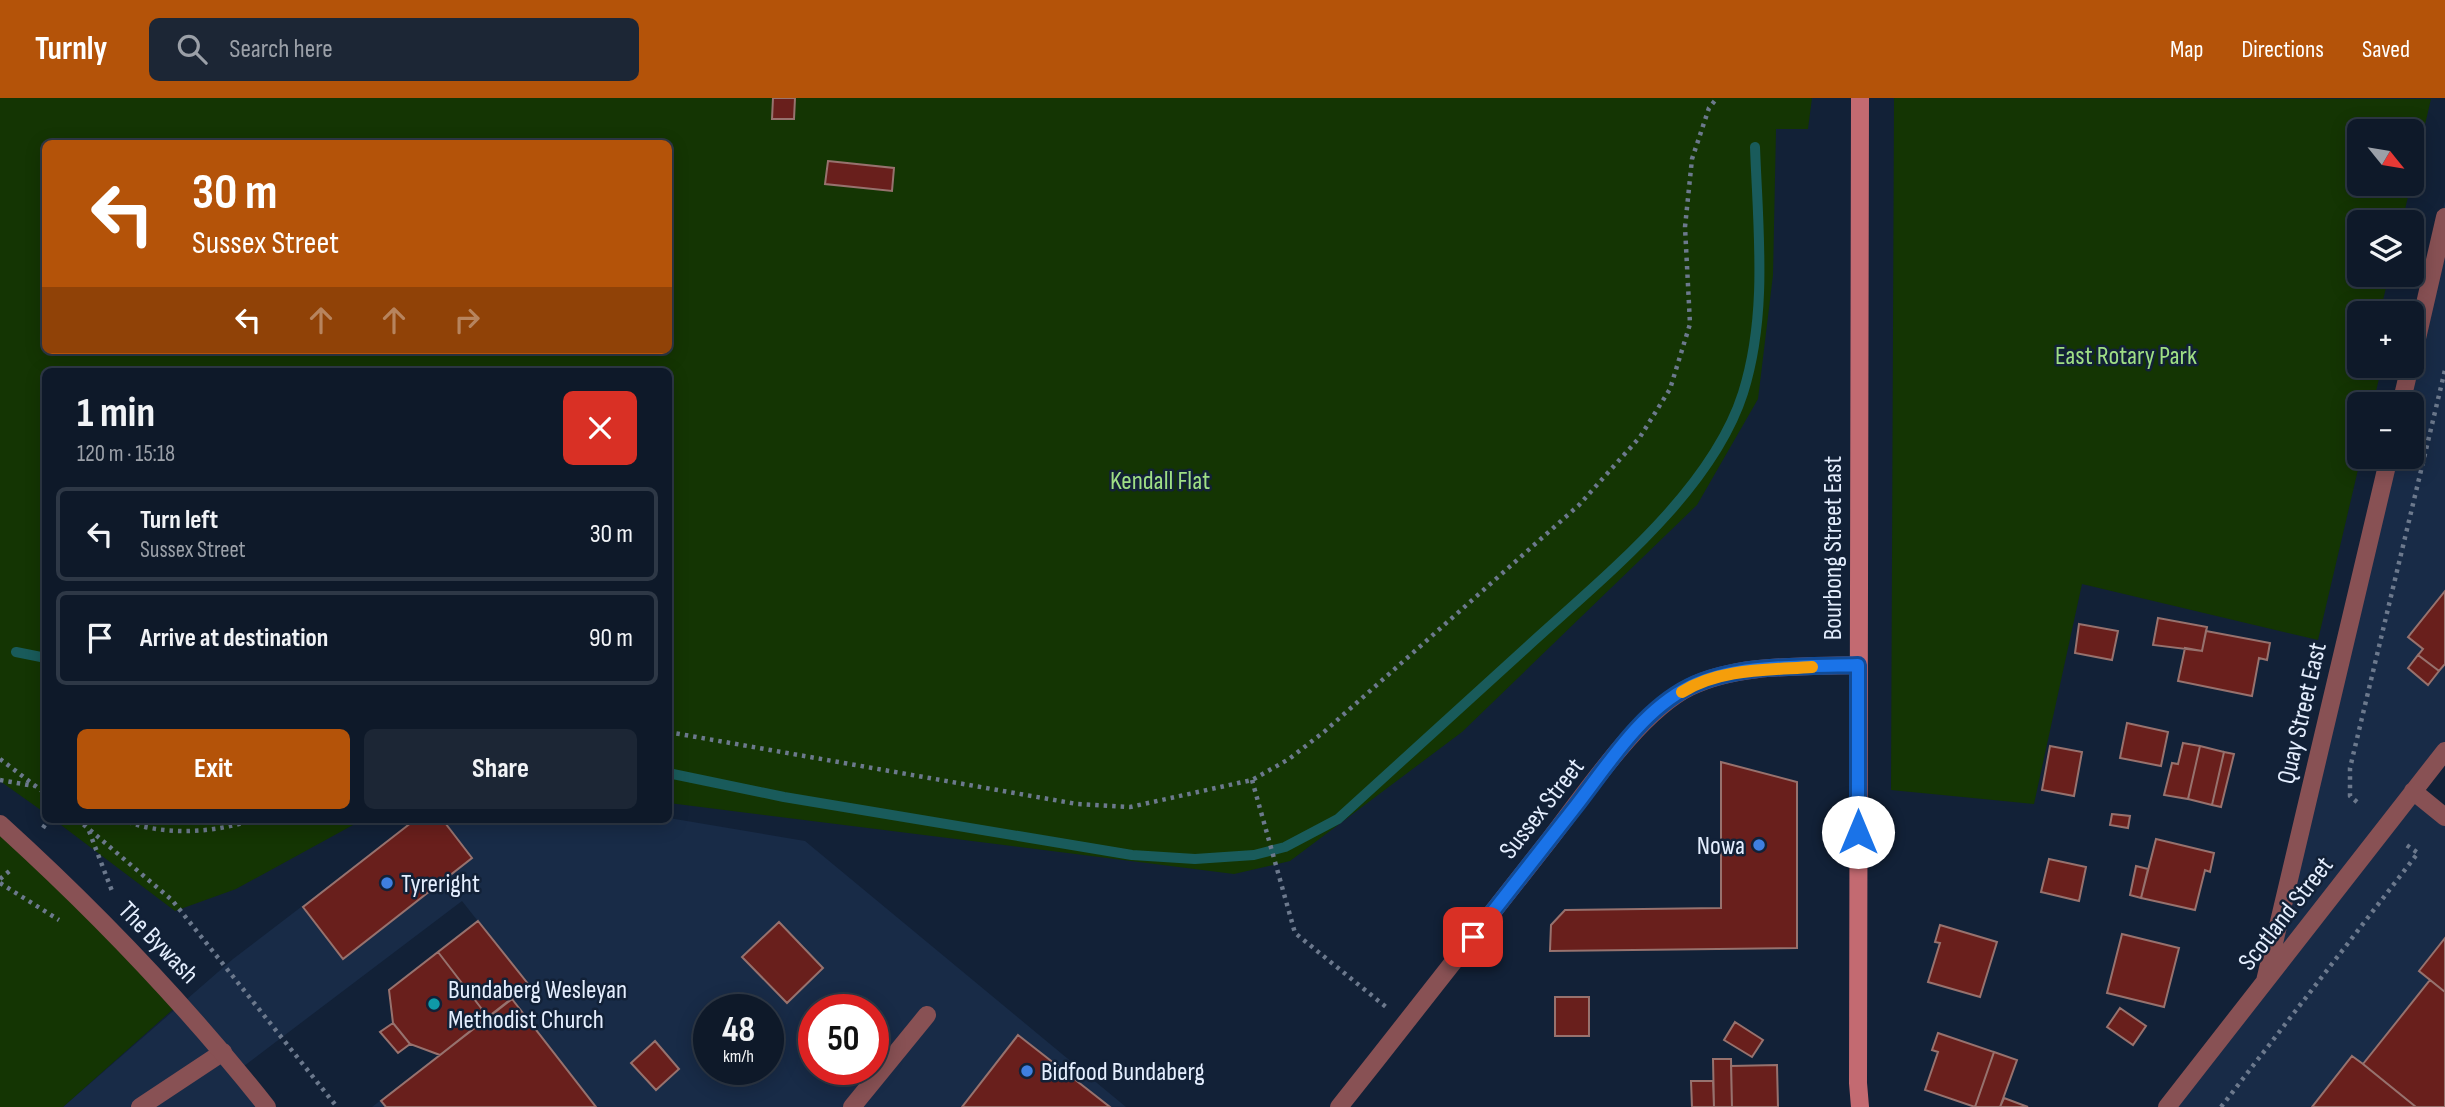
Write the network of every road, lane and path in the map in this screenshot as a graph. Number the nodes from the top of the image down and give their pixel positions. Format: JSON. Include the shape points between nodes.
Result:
{"nodes":[{"id":1,"x":1717,"y":98,"type":"edge"},
{"id":2,"x":1860,"y":98,"type":"edge"},
{"id":3,"x":2445,"y":217,"type":"edge"},
{"id":4,"x":2424,"y":308,"type":"edge"},
{"id":5,"x":2445,"y":370,"type":"edge"},
{"id":6,"x":2386,"y":469,"type":"edge"},
{"id":7,"x":1858,"y":665,"type":"junction"},
{"id":8,"x":672,"y":733,"type":"edge"},
{"id":9,"x":2445,"y":751,"type":"edge"},
{"id":10,"x":0,"y":759,"type":"edge"},
{"id":11,"x":0,"y":780,"type":"edge"},
{"id":12,"x":1252,"y":780,"type":"junction"},
{"id":13,"x":34,"y":786,"type":"junction"},
{"id":14,"x":42,"y":791,"type":"edge"},
{"id":15,"x":2413,"y":791,"type":"junction"},
{"id":16,"x":2357,"y":802,"type":"dead end"},
{"id":17,"x":2445,"y":817,"type":"edge"},
{"id":18,"x":82,"y":823,"type":"edge"},
{"id":19,"x":135,"y":823,"type":"edge"},
{"id":20,"x":244,"y":823,"type":"edge"},
{"id":21,"x":0,"y":824,"type":"edge"},
{"id":22,"x":89,"y":829,"type":"junction"},
{"id":23,"x":2407,"y":845,"type":"dead end"},
{"id":24,"x":9,"y":873,"type":"dead end"},
{"id":25,"x":0,"y":879,"type":"edge"},
{"id":26,"x":113,"y":931,"type":"junction"},
{"id":27,"x":2265,"y":981,"type":"junction"},
{"id":28,"x":927,"y":1015,"type":"dead end"},
{"id":29,"x":1405,"y":1023,"type":"junction"},
{"id":30,"x":223,"y":1052,"type":"junction"},
{"id":31,"x":1858,"y":1083,"type":"junction"},
{"id":32,"x":140,"y":1107,"type":"edge"},
{"id":33,"x":267,"y":1107,"type":"edge"},
{"id":34,"x":337,"y":1107,"type":"edge"},
{"id":35,"x":852,"y":1107,"type":"edge"},
{"id":36,"x":1339,"y":1107,"type":"edge"},
{"id":37,"x":1855,"y":1107,"type":"edge"},
{"id":38,"x":1860,"y":1107,"type":"edge"},
{"id":39,"x":2167,"y":1107,"type":"edge"},
{"id":40,"x":2221,"y":1107,"type":"edge"}],
"edges":[{"from":1,"to":12,"type":"path","via":[[1709,108],[1692,159],[1685,227],[1690,324],[1670,389],[1640,437],[1579,505],[1335,722],[1290,759]]},
{"from":2,"to":7,"type":"main road","name":"Bourbong Street East"},
{"from":3,"to":4,"type":"street"},
{"from":5,"to":16,"type":"path","via":[[2350,768],[2350,796]]},
{"from":6,"to":27,"type":"street","name":"Quay Street East"},
{"from":7,"to":29,"type":"street","name":"Sussex Street","via":[[1715,677],[1661,706],[1591,786]]},
{"from":7,"to":31,"type":"main road","name":"Bourbong Street East"},
{"from":8,"to":12,"type":"path","via":[[1077,804],[1130,807]]},
{"from":9,"to":15,"type":"street","name":"Scotland Street"},
{"from":10,"to":13,"type":"path"},
{"from":11,"to":13,"type":"path"},
{"from":12,"to":29,"type":"path","via":[[1294,933]]},
{"from":13,"to":14,"type":"path"},
{"from":15,"to":17,"type":"street"},
{"from":15,"to":27,"type":"street","name":"Scotland Street"},
{"from":18,"to":22,"type":"path"},
{"from":19,"to":20,"type":"path","via":[[166,831]]},
{"from":21,"to":26,"type":"street","name":"The Bywash"},
{"from":22,"to":26,"type":"path","via":[[112,890]]},
{"from":22,"to":34,"type":"path","via":[[172,900]]},
{"from":23,"to":40,"type":"path","via":[[2418,853]]},
{"from":24,"to":25,"type":"path"},
{"from":26,"to":30,"type":"street","name":"The Bywash"},
{"from":27,"to":39,"type":"street","name":"Scotland Street"},
{"from":28,"to":35,"type":"street"},
{"from":29,"to":36,"type":"street","name":"Sussex Street"},
{"from":30,"to":32,"type":"street"},
{"from":30,"to":33,"type":"street","name":"The Bywash"},
{"from":31,"to":37,"type":"main road","name":"Bourbong Street East"},
{"from":31,"to":38,"type":"main road","name":"Bourbong Street East"}]}
